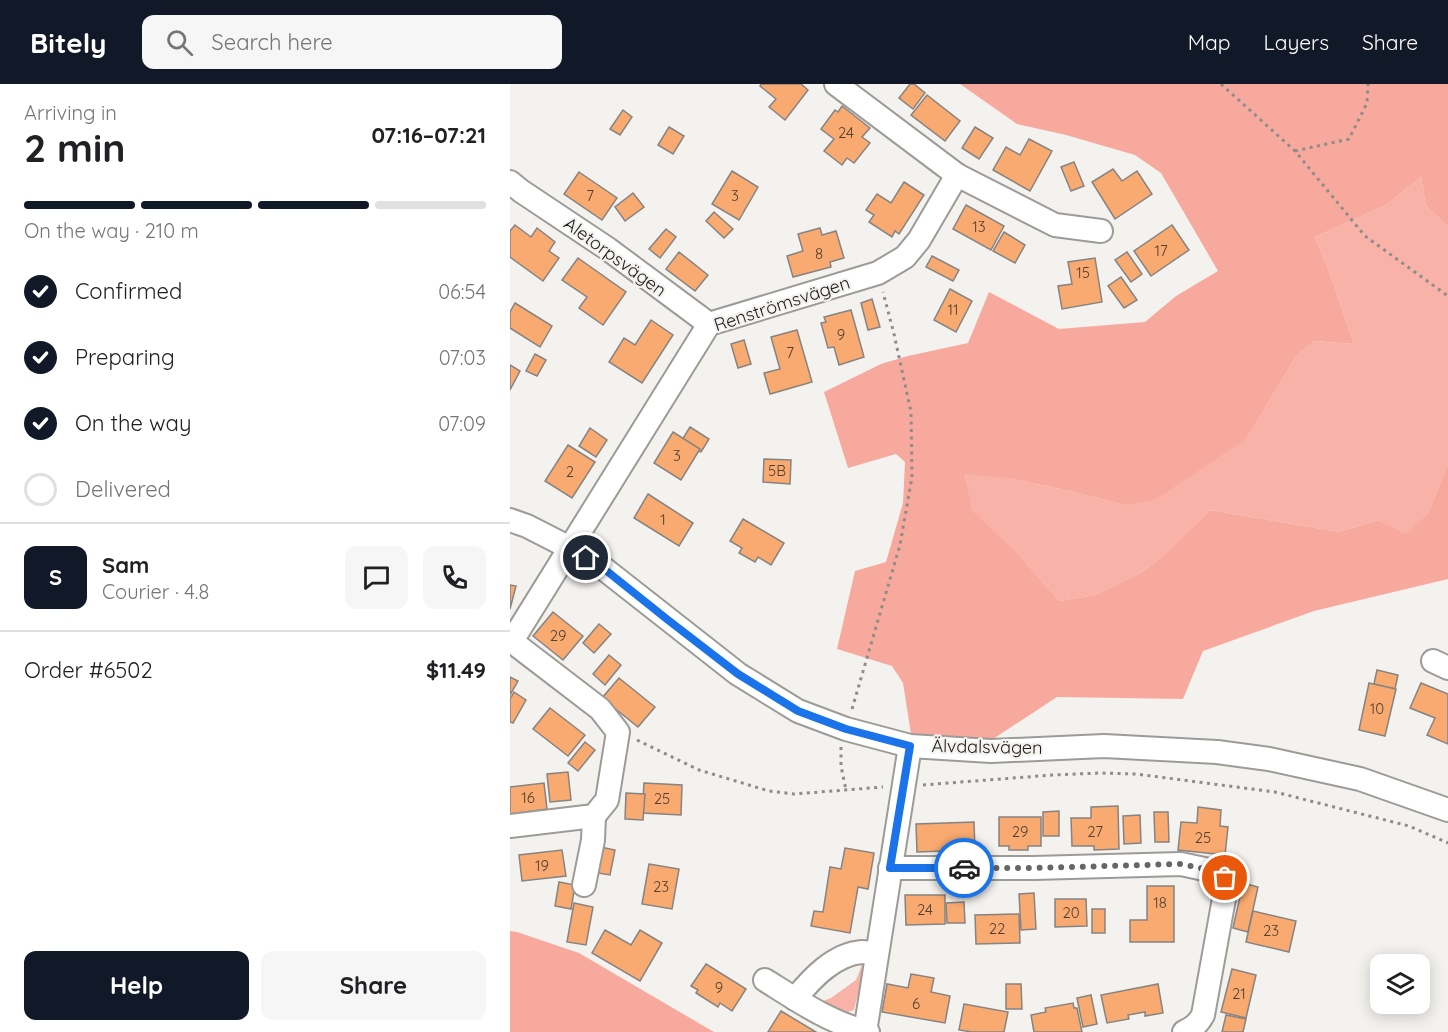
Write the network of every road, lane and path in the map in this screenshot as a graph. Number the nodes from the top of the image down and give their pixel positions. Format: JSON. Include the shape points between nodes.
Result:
{"nodes":[{"id":1,"x":836,"y":84,"type":"edge"},
{"id":2,"x":1221,"y":84,"type":"edge"},
{"id":3,"x":1368,"y":84,"type":"edge"},
{"id":4,"x":1294,"y":151,"type":"junction"},
{"id":5,"x":957,"y":175,"type":"junction"},
{"id":6,"x":514,"y":192,"type":"edge"},
{"id":7,"x":1101,"y":231,"type":"dead end"},
{"id":8,"x":878,"y":273,"type":"junction"},
{"id":9,"x":1448,"y":296,"type":"edge"},
{"id":10,"x":709,"y":324,"type":"junction"},
{"id":11,"x":510,"y":520,"type":"edge"},
{"id":12,"x":570,"y":548,"type":"junction"},
{"id":13,"x":511,"y":640,"type":"edge"},
{"id":14,"x":846,"y":729,"type":"junction"},
{"id":15,"x":618,"y":732,"type":"junction"},
{"id":16,"x":910,"y":746,"type":"junction"},
{"id":17,"x":903,"y":786,"type":"junction"},
{"id":18,"x":846,"y":790,"type":"junction"},
{"id":19,"x":1448,"y":810,"type":"edge"},
{"id":20,"x":594,"y":816,"type":"junction"},
{"id":21,"x":510,"y":826,"type":"edge"},
{"id":22,"x":1448,"y":843,"type":"edge"},
{"id":23,"x":890,"y":868,"type":"junction"},
{"id":24,"x":584,"y":885,"type":"dead end"},
{"id":25,"x":876,"y":953,"type":"junction"},
{"id":26,"x":765,"y":980,"type":"dead end"},
{"id":27,"x":795,"y":999,"type":"junction"},
{"id":28,"x":866,"y":1032,"type":"edge"},
{"id":29,"x":1184,"y":1032,"type":"edge"}],
"edges":[{"from":1,"to":5,"type":"street"},
{"from":2,"to":4,"type":"path"},
{"from":3,"to":4,"type":"path","via":[[1368,103],[1349,139]]},
{"from":4,"to":9,"type":"path","via":[[1365,236]]},
{"from":5,"to":7,"type":"street","via":[[1055,225]]},
{"from":5,"to":8,"type":"street","name":"Renströmsvägen","via":[[919,240],[905,257]]},
{"from":6,"to":10,"type":"street","name":"Aletorpsvägen","via":[[608,249]]},
{"from":8,"to":10,"type":"street","name":"Renströmsvägen"},
{"from":8,"to":14,"type":"path","via":[[911,412],[912,477],[900,545]]},
{"from":10,"to":12,"type":"street","name":"Renströmsvägen"},
{"from":11,"to":12,"type":"street","name":"Älvdalsvägen"},
{"from":12,"to":13,"type":"street","name":"Renströmsvägen"},
{"from":12,"to":14,"type":"street","name":"Älvdalsvägen","via":[[603,568],[738,674],[798,711]]},
{"from":13,"to":15,"type":"street","via":[[600,709]]},
{"from":14,"to":16,"type":"street","name":"Älvdalsvägen"},
{"from":14,"to":18,"type":"path","via":[[840,749]]},
{"from":15,"to":18,"type":"path","via":[[699,770],[769,791],[794,794]]},
{"from":15,"to":20,"type":"street","via":[[607,800]]},
{"from":16,"to":17,"type":"street"},
{"from":16,"to":19,"type":"street","name":"Älvdalsvägen","via":[[991,751],[1104,746],[1217,752],[1360,779]]},
{"from":17,"to":18,"type":"path"},
{"from":17,"to":22,"type":"path","via":[[1052,775],[1136,774],[1275,792],[1409,826]]},
{"from":17,"to":23,"type":"street"},
{"from":20,"to":21,"type":"street"},
{"from":20,"to":24,"type":"street"},
{"from":23,"to":25,"type":"street"},
{"from":23,"to":29,"type":"street","via":[[1181,864],[1218,872],[1227,882],[1203,1015]]},
{"from":25,"to":27,"type":"street","via":[[851,954],[838,960],[812,978]]},
{"from":25,"to":28,"type":"street"},
{"from":26,"to":27,"type":"street"},
{"from":27,"to":28,"type":"street","via":[[842,1025]]}]}
